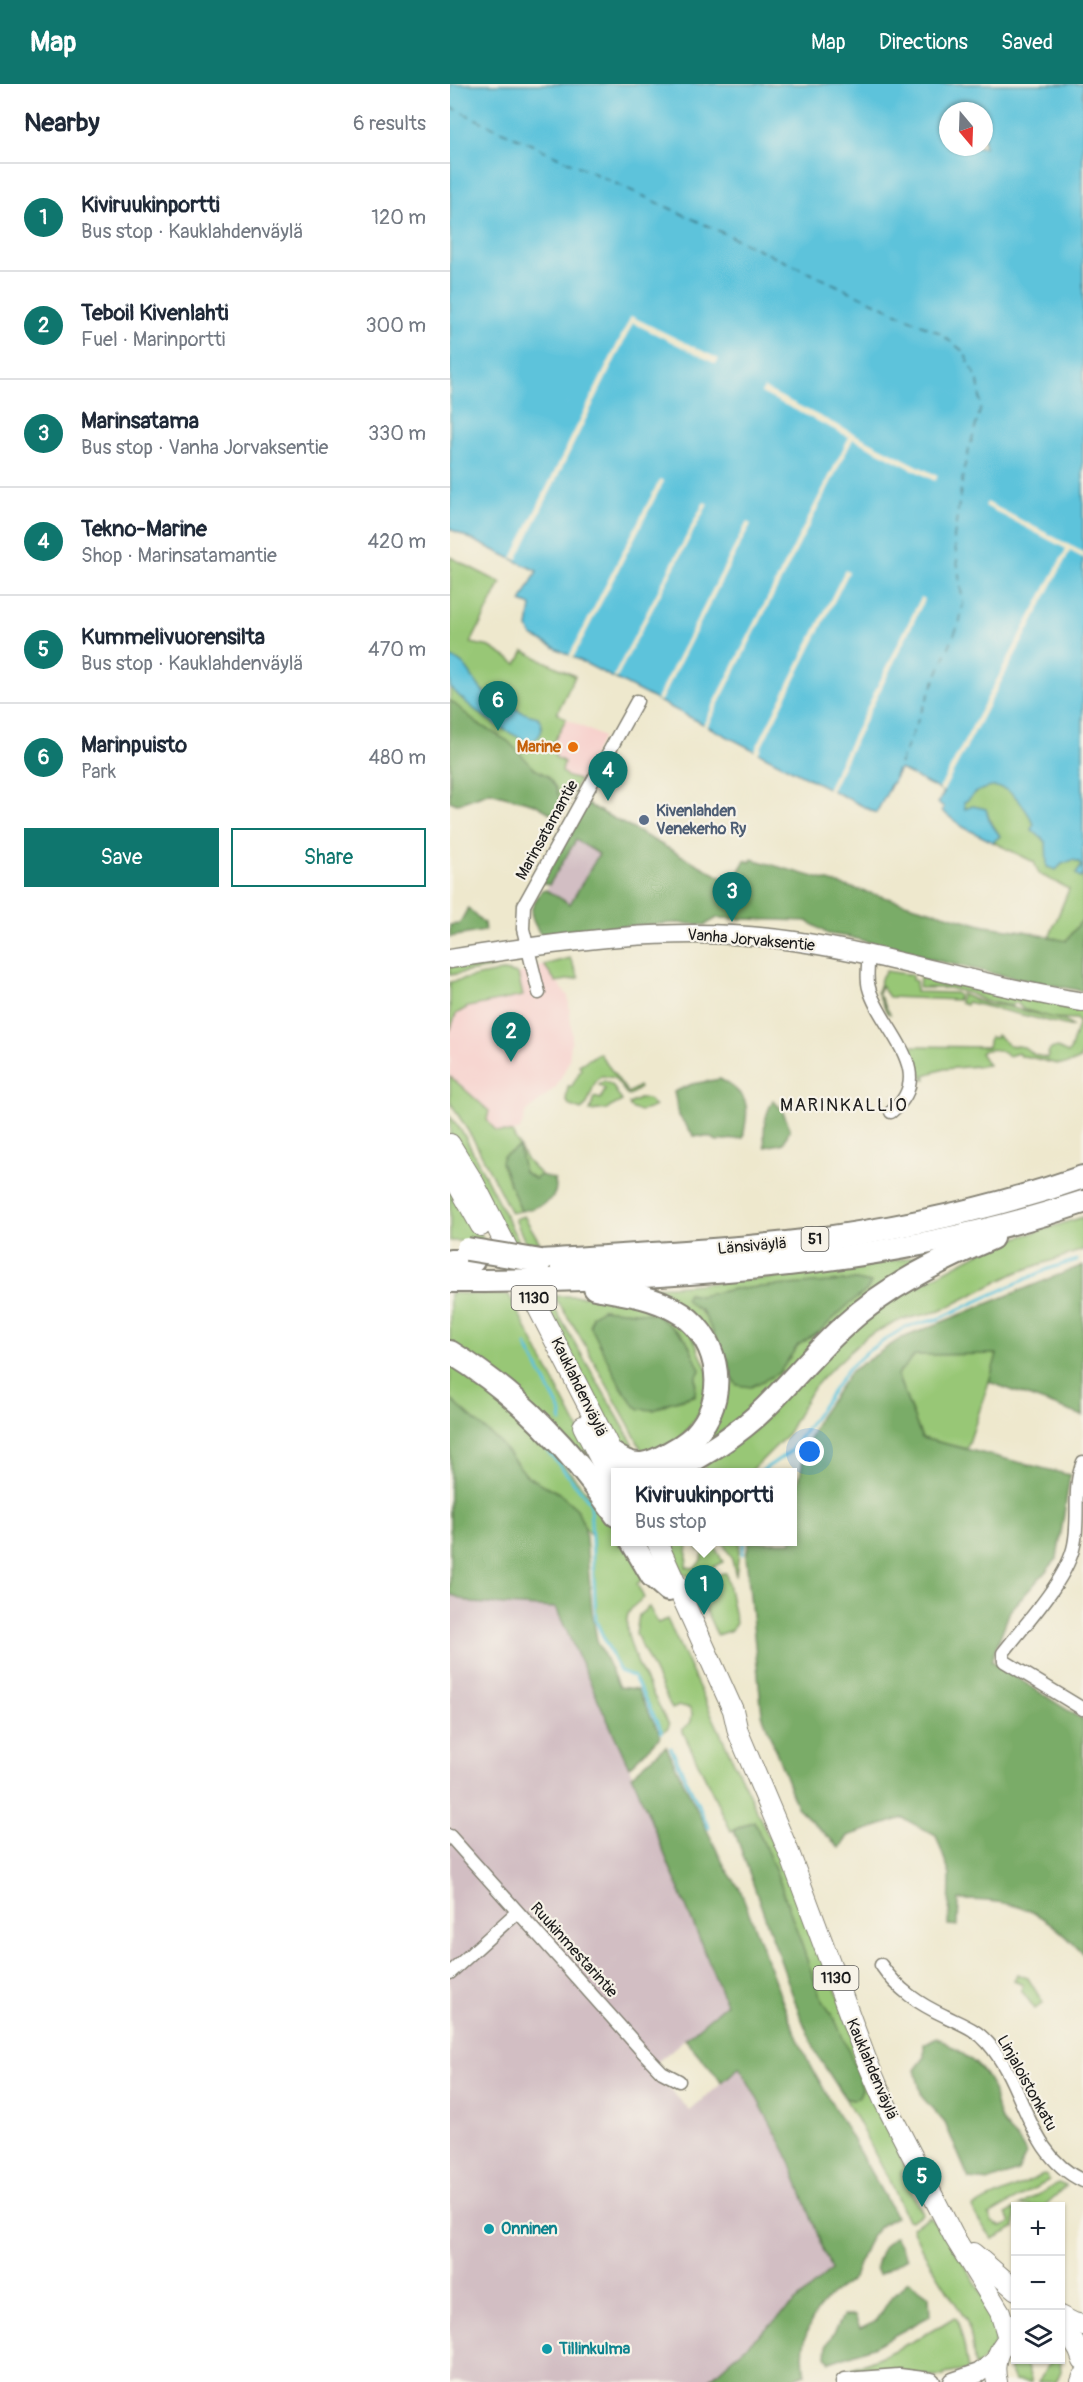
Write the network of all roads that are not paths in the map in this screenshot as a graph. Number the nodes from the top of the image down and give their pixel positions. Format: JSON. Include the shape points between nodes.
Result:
{"nodes":[{"id":1,"x":637,"y":701,"type":"dead end"},
{"id":2,"x":527,"y":947,"type":"junction"},
{"id":3,"x":869,"y":955,"type":"junction"},
{"id":4,"x":450,"y":959,"type":"edge"},
{"id":5,"x":539,"y":993,"type":"dead end"},
{"id":6,"x":1083,"y":1002,"type":"edge"},
{"id":7,"x":891,"y":1112,"type":"dead end"},
{"id":8,"x":450,"y":1144,"type":"edge"},
{"id":9,"x":450,"y":1171,"type":"edge"},
{"id":10,"x":1083,"y":1177,"type":"edge"},
{"id":11,"x":1083,"y":1202,"type":"edge"},
{"id":12,"x":1048,"y":1213,"type":"junction"},
{"id":13,"x":465,"y":1260,"type":"edge"},
{"id":14,"x":546,"y":1270,"type":"junction"},
{"id":15,"x":450,"y":1281,"type":"edge"},
{"id":16,"x":450,"y":1352,"type":"edge"},
{"id":17,"x":1083,"y":1462,"type":"edge"},
{"id":18,"x":621,"y":1468,"type":"edge"},
{"id":19,"x":681,"y":1468,"type":"edge"},
{"id":20,"x":611,"y":1469,"type":"edge"},
{"id":21,"x":611,"y":1470,"type":"edge"},
{"id":22,"x":611,"y":1510,"type":"edge"},
{"id":23,"x":636,"y":1546,"type":"edge"},
{"id":24,"x":645,"y":1546,"type":"edge"},
{"id":25,"x":658,"y":1546,"type":"edge"},
{"id":26,"x":662,"y":1577,"type":"junction"},
{"id":27,"x":1083,"y":1709,"type":"edge"},
{"id":28,"x":450,"y":1836,"type":"edge"},
{"id":29,"x":517,"y":1912,"type":"junction"},
{"id":30,"x":881,"y":1965,"type":"dead end"},
{"id":31,"x":450,"y":1973,"type":"edge"},
{"id":32,"x":679,"y":2081,"type":"dead end"},
{"id":33,"x":1083,"y":2181,"type":"edge"},
{"id":34,"x":953,"y":2235,"type":"junction"},
{"id":35,"x":972,"y":2264,"type":"junction"},
{"id":36,"x":1011,"y":2286,"type":"edge"},
{"id":37,"x":1011,"y":2300,"type":"edge"},
{"id":38,"x":1065,"y":2318,"type":"edge"},
{"id":39,"x":1011,"y":2333,"type":"edge"},
{"id":40,"x":1074,"y":2333,"type":"edge"},
{"id":41,"x":1011,"y":2336,"type":"edge"},
{"id":42,"x":996,"y":2360,"type":"junction"},
{"id":43,"x":1083,"y":2361,"type":"edge"},
{"id":44,"x":1083,"y":2377,"type":"edge"},
{"id":45,"x":845,"y":2382,"type":"edge"},
{"id":46,"x":931,"y":2382,"type":"edge"},
{"id":47,"x":953,"y":2382,"type":"edge"},
{"id":48,"x":997,"y":2382,"type":"edge"},
{"id":49,"x":1081,"y":2382,"type":"edge"}],
"edges":[{"from":1,"to":2,"type":"street","name":"Marinsatamantie","via":[[524,905]]},
{"from":2,"to":3,"type":"main road","name":"Vanha Jorvaksentie","via":[[690,933],[792,940]]},
{"from":2,"to":4,"type":"main road","name":"Vanha Jorvaksentie"},
{"from":2,"to":5,"type":"street","name":"Marinsatamantie"},
{"from":3,"to":6,"type":"main road","name":"Vanha Jorvaksentie"},
{"from":3,"to":7,"type":"street","via":[[868,986],[907,1059],[910,1078],[904,1098]]},
{"from":8,"to":20,"type":"main road","name":"Kauklahdenväylä","number":"1130","via":[[484,1203]]},
{"from":9,"to":21,"type":"main road","name":"Kauklahdenväylä","number":"1130"},
{"from":10,"to":14,"type":"highway","name":"Länsiväylä","number":"51","via":[[923,1221],[805,1241]]},
{"from":11,"to":12,"type":"highway","name":"Länsiväylä","number":"51"},
{"from":12,"to":14,"type":"highway","name":"Länsiväylä","number":"51","via":[[930,1242],[812,1261],[633,1278]]},
{"from":12,"to":19,"type":"highway","via":[[900,1283],[845,1325],[738,1431]]},
{"from":13,"to":14,"type":"highway","bridge":true},
{"from":13,"to":14,"type":"highway","name":"Länsiväylä","number":"51","bridge":true},
{"from":13,"to":15,"type":"highway","name":"Länsiväylä","number":"51"},
{"from":14,"to":18,"type":"highway","via":[[676,1310],[709,1345],[716,1389],[701,1429],[681,1446],[646,1464],[624,1462]]},
{"from":16,"to":22,"type":"highway","via":[[510,1394],[552,1433]]},
{"from":17,"to":27,"type":"street","via":[[1077,1482],[1072,1556],[1003,1653],[1004,1661]]},
{"from":23,"to":26,"type":"highway"},
{"from":24,"to":26,"type":"main road","name":"Kauklahdenväylä","number":"1130"},
{"from":25,"to":26,"type":"main road","name":"Kauklahdenväylä","number":"1130"},
{"from":26,"to":34,"type":"main road","name":"Kauklahdenväylä","number":"1130","via":[[733,1710],[738,1732],[790,1855],[866,2059]]},
{"from":28,"to":29,"type":"street","name":"Ruukinmestarintie"},
{"from":29,"to":31,"type":"street"},
{"from":29,"to":32,"type":"street","name":"Ruukinmestarintie","via":[[655,2065]]},
{"from":30,"to":33,"type":"street","name":"Linjaloistonkatu","via":[[906,1994],[971,2028],[989,2044],[1046,2151],[1062,2169]]},
{"from":34,"to":35,"type":"main road","name":"Kauklahdenväylä","number":"1130"},
{"from":34,"to":36,"type":"main road"},
{"from":35,"to":37,"type":"main road","name":"Kauklahdenväylä","number":"1130"},
{"from":35,"to":39,"type":"main road","name":"Kauklahdenväylä","number":"1130"},
{"from":38,"to":40,"type":"main road","via":[[1074,2323]]},
{"from":40,"to":43,"type":"main road"},
{"from":41,"to":42,"type":"main road"},
{"from":42,"to":47,"type":"main road","via":[[979,2373]]},
{"from":42,"to":48,"type":"main road"},
{"from":44,"to":49,"type":"main road"},
{"from":45,"to":46,"type":"main road","via":[[899,2378]]}]}
